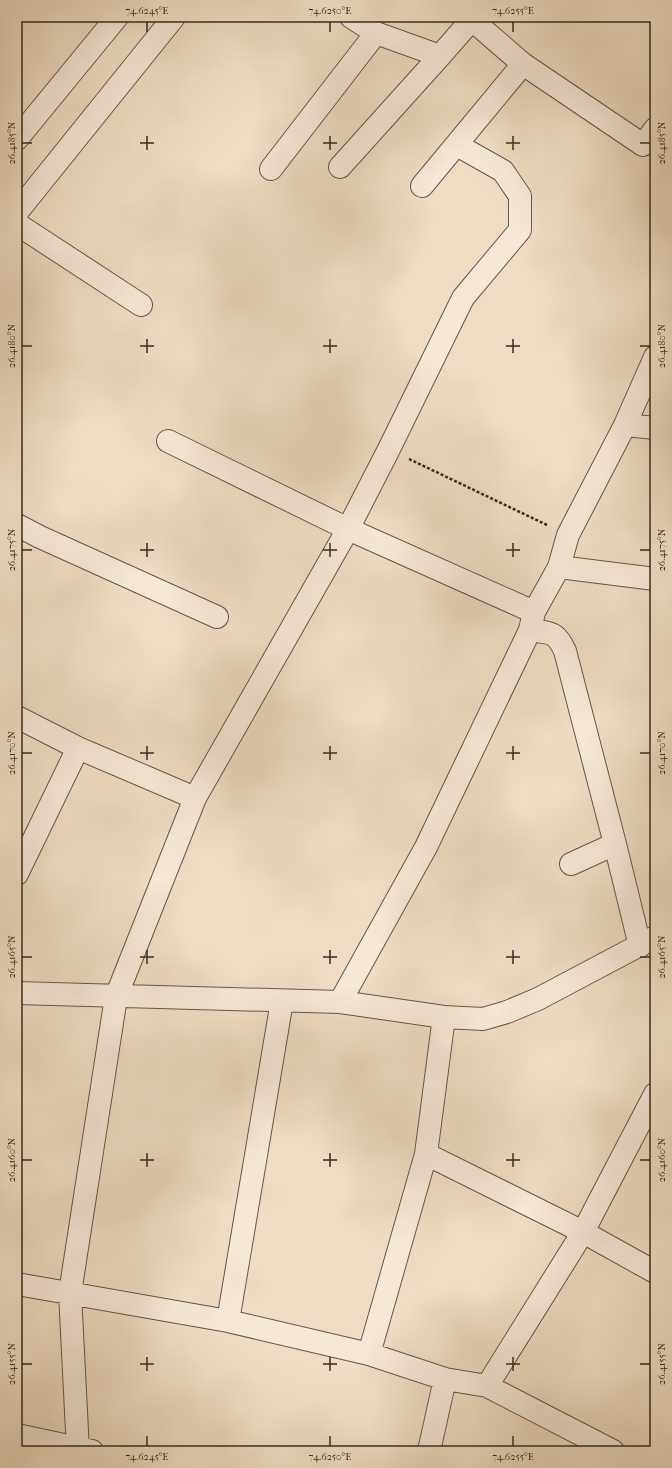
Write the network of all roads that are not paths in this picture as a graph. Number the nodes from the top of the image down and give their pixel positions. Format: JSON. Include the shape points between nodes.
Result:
{"nodes":[{"id":1,"x":118,"y":17,"type":"edge"},
{"id":2,"x":174,"y":17,"type":"edge"},
{"id":3,"x":351,"y":17,"type":"edge"},
{"id":4,"x":473,"y":18,"type":"edge"},
{"id":5,"x":376,"y":33,"type":"junction"},
{"id":6,"x":440,"y":56,"type":"junction"},
{"id":7,"x":523,"y":64,"type":"junction"},
{"id":8,"x":655,"y":129,"type":"edge"},
{"id":9,"x":17,"y":139,"type":"edge"},
{"id":10,"x":456,"y":145,"type":"junction"},
{"id":11,"x":340,"y":167,"type":"dead end"},
{"id":12,"x":271,"y":169,"type":"dead end"},
{"id":13,"x":422,"y":186,"type":"dead end"},
{"id":14,"x":17,"y":212,"type":"edge"},
{"id":15,"x":17,"y":224,"type":"edge"},
{"id":16,"x":141,"y":305,"type":"dead end"},
{"id":17,"x":655,"y":357,"type":"edge"},
{"id":18,"x":625,"y":425,"type":"junction"},
{"id":19,"x":655,"y":428,"type":"edge"},
{"id":20,"x":168,"y":441,"type":"dead end"},
{"id":21,"x":17,"y":525,"type":"edge"},
{"id":22,"x":348,"y":529,"type":"junction"},
{"id":23,"x":559,"y":567,"type":"junction"},
{"id":24,"x":655,"y":579,"type":"edge"},
{"id":25,"x":217,"y":617,"type":"dead end"},
{"id":26,"x":532,"y":621,"type":"junction"},
{"id":27,"x":17,"y":717,"type":"edge"},
{"id":28,"x":78,"y":748,"type":"junction"},
{"id":29,"x":195,"y":798,"type":"junction"},
{"id":30,"x":616,"y":844,"type":"junction"},
{"id":31,"x":571,"y":864,"type":"dead end"},
{"id":32,"x":17,"y":873,"type":"edge"},
{"id":33,"x":648,"y":942,"type":"edge"},
{"id":34,"x":17,"y":993,"type":"edge"},
{"id":35,"x":116,"y":997,"type":"junction"},
{"id":36,"x":282,"y":1001,"type":"junction"},
{"id":37,"x":340,"y":1002,"type":"junction"},
{"id":38,"x":444,"y":1017,"type":"junction"},
{"id":39,"x":655,"y":1094,"type":"edge"},
{"id":40,"x":426,"y":1154,"type":"junction"},
{"id":41,"x":583,"y":1232,"type":"junction"},
{"id":42,"x":655,"y":1272,"type":"edge"},
{"id":43,"x":17,"y":1284,"type":"edge"},
{"id":44,"x":70,"y":1293,"type":"junction"},
{"id":45,"x":228,"y":1321,"type":"junction"},
{"id":46,"x":369,"y":1354,"type":"junction"},
{"id":47,"x":445,"y":1379,"type":"junction"},
{"id":48,"x":487,"y":1386,"type":"junction"},
{"id":49,"x":17,"y":1435,"type":"edge"},
{"id":50,"x":83,"y":1450,"type":"edge"},
{"id":51,"x":429,"y":1451,"type":"edge"},
{"id":52,"x":613,"y":1451,"type":"edge"}],
"edges":[{"from":1,"to":9,"type":"street"},
{"from":2,"to":14,"type":"street"},
{"from":3,"to":5,"type":"street"},
{"from":4,"to":6,"type":"street"},
{"from":4,"to":7,"type":"street"},
{"from":5,"to":6,"type":"street"},
{"from":5,"to":12,"type":"street"},
{"from":6,"to":11,"type":"street"},
{"from":7,"to":8,"type":"street","via":[[643,145]]},
{"from":7,"to":10,"type":"street"},
{"from":10,"to":13,"type":"street"},
{"from":10,"to":22,"type":"street","via":[[503,171],[520,196],[520,230],[463,298]]},
{"from":15,"to":16,"type":"street"},
{"from":17,"to":18,"type":"street"},
{"from":18,"to":19,"type":"street"},
{"from":18,"to":23,"type":"street","via":[[568,535]]},
{"from":20,"to":22,"type":"street"},
{"from":21,"to":25,"type":"street"},
{"from":22,"to":26,"type":"street"},
{"from":22,"to":29,"type":"street"},
{"from":23,"to":24,"type":"street"},
{"from":23,"to":26,"type":"street"},
{"from":26,"to":30,"type":"street","via":[[560,639],[565,651]]},
{"from":26,"to":37,"type":"street","via":[[426,847]]},
{"from":27,"to":28,"type":"street"},
{"from":28,"to":29,"type":"street"},
{"from":28,"to":32,"type":"street"},
{"from":29,"to":35,"type":"street"},
{"from":30,"to":31,"type":"street"},
{"from":30,"to":33,"type":"street"},
{"from":33,"to":38,"type":"street","via":[[538,999],[507,1012],[483,1019]]},
{"from":34,"to":35,"type":"street"},
{"from":35,"to":36,"type":"street"},
{"from":35,"to":44,"type":"street"},
{"from":36,"to":37,"type":"street"},
{"from":36,"to":45,"type":"street"},
{"from":37,"to":38,"type":"street"},
{"from":38,"to":40,"type":"street"},
{"from":39,"to":41,"type":"street"},
{"from":40,"to":41,"type":"street"},
{"from":40,"to":46,"type":"street"},
{"from":41,"to":42,"type":"street"},
{"from":41,"to":48,"type":"street"},
{"from":43,"to":44,"type":"street"},
{"from":44,"to":45,"type":"street"},
{"from":44,"to":50,"type":"street"},
{"from":45,"to":46,"type":"street"},
{"from":46,"to":47,"type":"street"},
{"from":47,"to":48,"type":"street"},
{"from":47,"to":51,"type":"street"},
{"from":48,"to":52,"type":"street"},
{"from":49,"to":50,"type":"street"}]}
